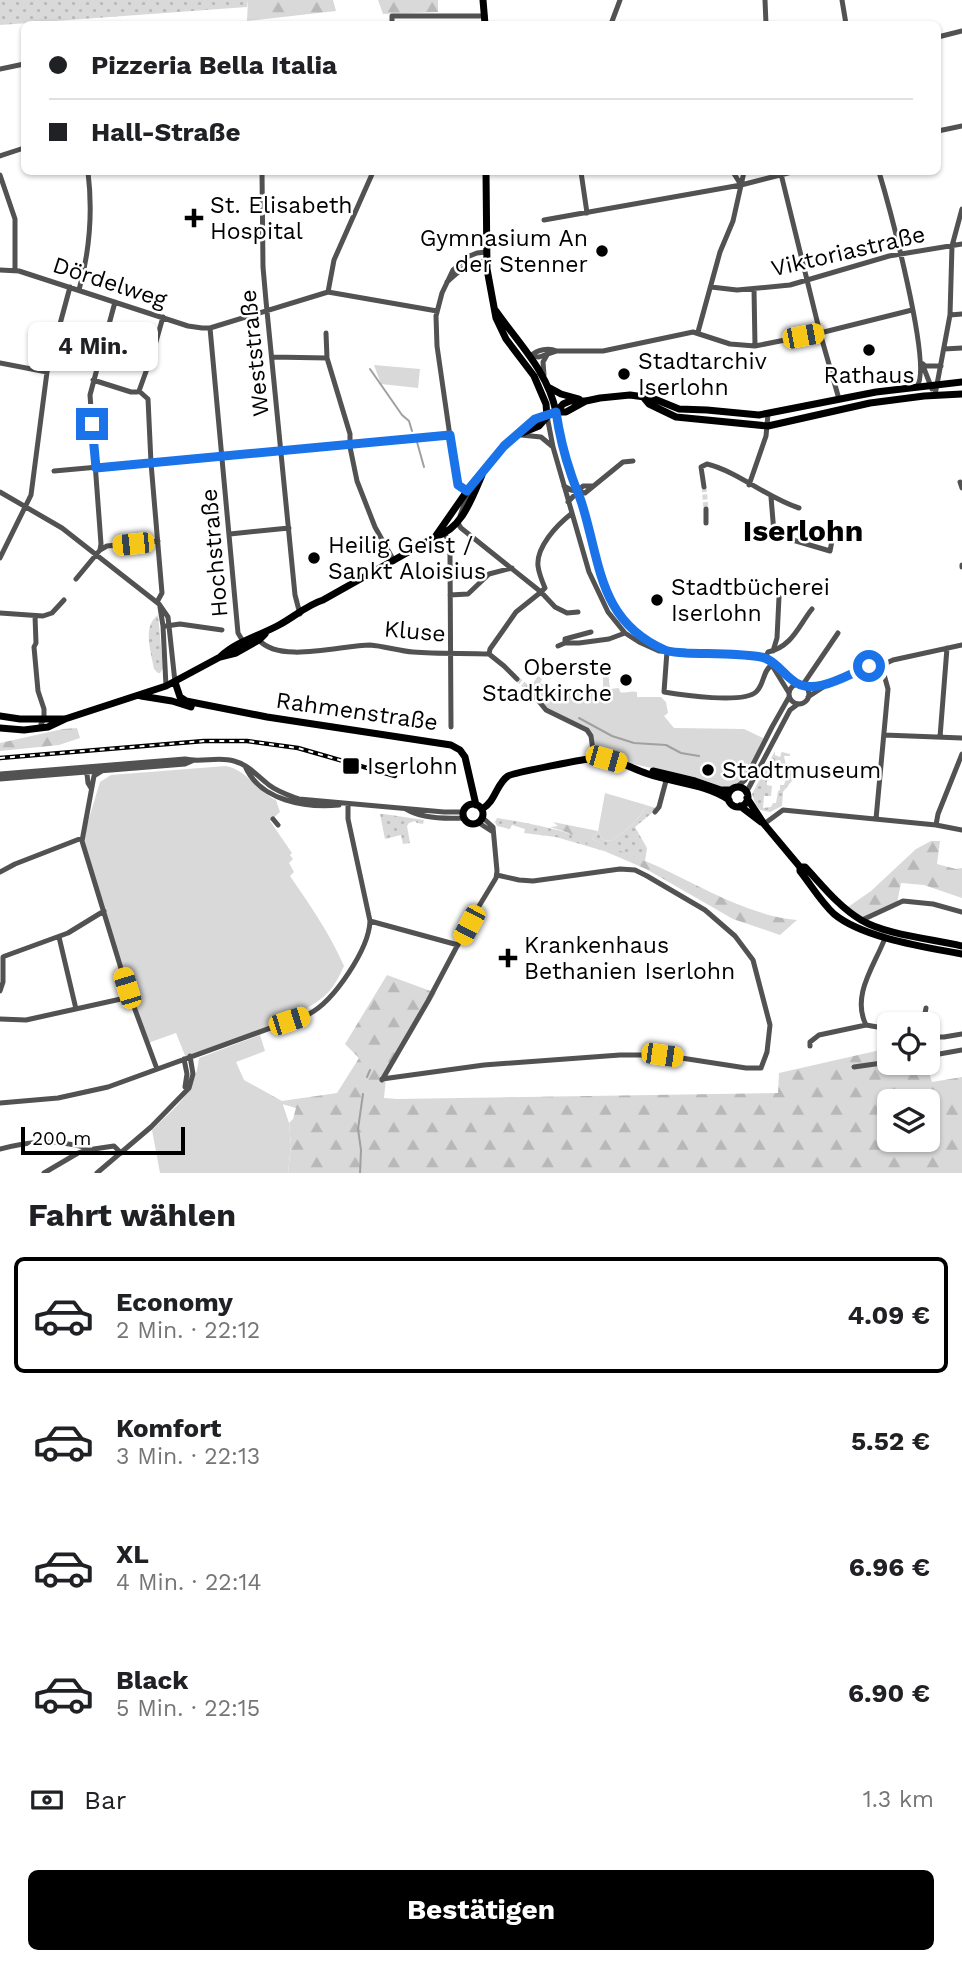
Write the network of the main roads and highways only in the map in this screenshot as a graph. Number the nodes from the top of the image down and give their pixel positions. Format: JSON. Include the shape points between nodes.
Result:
{"nodes":[{"id":1,"x":483,"y":0,"type":"edge"},
{"id":2,"x":485,"y":21,"type":"edge"},
{"id":3,"x":486,"y":175,"type":"edge"},
{"id":4,"x":494,"y":308,"type":"junction"},
{"id":5,"x":962,"y":382,"type":"edge"},
{"id":6,"x":548,"y":387,"type":"junction"},
{"id":7,"x":962,"y":394,"type":"edge"},
{"id":8,"x":644,"y":398,"type":"junction"},
{"id":9,"x":586,"y":401,"type":"junction"},
{"id":10,"x":556,"y":412,"type":"junction"},
{"id":11,"x":547,"y":416,"type":"junction"},
{"id":12,"x":518,"y":435,"type":"junction"},
{"id":13,"x":482,"y":475,"type":"junction"},
{"id":14,"x":435,"y":537,"type":"junction"},
{"id":15,"x":265,"y":633,"type":"junction"},
{"id":16,"x":244,"y":645,"type":"junction"},
{"id":17,"x":175,"y":682,"type":"junction"},
{"id":18,"x":166,"y":685,"type":"junction"},
{"id":19,"x":137,"y":696,"type":"junction"},
{"id":20,"x":177,"y":702,"type":"junction"},
{"id":21,"x":223,"y":709,"type":"junction"},
{"id":22,"x":65,"y":719,"type":"junction"},
{"id":23,"x":0,"y":722,"type":"edge"},
{"id":24,"x":667,"y":777,"type":"junction"},
{"id":25,"x":734,"y":789,"type":"junction"},
{"id":26,"x":747,"y":795,"type":"junction"},
{"id":27,"x":729,"y":800,"type":"junction"},
{"id":28,"x":740,"y":806,"type":"junction"},
{"id":29,"x":479,"y":812,"type":"junction"},
{"id":30,"x":764,"y":824,"type":"junction"},
{"id":31,"x":800,"y":867,"type":"junction"},
{"id":32,"x":859,"y":923,"type":"junction"},
{"id":33,"x":962,"y":946,"type":"edge"},
{"id":34,"x":962,"y":954,"type":"edge"}],
"edges":[{"from":1,"to":2,"type":"main road"},
{"from":3,"to":4,"type":"main road","via":[[486,256]]},
{"from":4,"to":6,"type":"main road"},
{"from":4,"to":11,"type":"main road","via":[[500,328],[534,376]]},
{"from":5,"to":8,"type":"main road","via":[[749,415],[679,409]]},
{"from":6,"to":9,"type":"main road"},
{"from":6,"to":10,"type":"main road"},
{"from":7,"to":8,"type":"main road","via":[[870,403],[768,426],[676,417]]},
{"from":8,"to":9,"type":"main road","via":[[622,395]]},
{"from":9,"to":10,"type":"main road"},
{"from":9,"to":10,"type":"main road","via":[[570,401]]},
{"from":10,"to":11,"type":"main road"},
{"from":11,"to":12,"type":"main road"},
{"from":11,"to":12,"type":"main road","via":[[535,419]]},
{"from":12,"to":13,"type":"main road"},
{"from":13,"to":14,"type":"main road"},
{"from":13,"to":14,"type":"main road","via":[[464,513]]},
{"from":14,"to":15,"type":"main road"},
{"from":15,"to":16,"type":"main road"},
{"from":15,"to":16,"type":"main road"},
{"from":16,"to":17,"type":"main road"},
{"from":17,"to":18,"type":"main road"},
{"from":17,"to":21,"type":"main road","name":"Rahmenstraße","via":[[186,701]]},
{"from":18,"to":19,"type":"main road"},
{"from":18,"to":20,"type":"main road"},
{"from":19,"to":20,"type":"main road","name":"Rahmenstraße"},
{"from":19,"to":22,"type":"main road"},
{"from":20,"to":21,"type":"main road","name":"Rahmenstraße"},
{"from":21,"to":29,"type":"main road","name":"Rahmenstraße","via":[[454,747],[467,761]]},
{"from":22,"to":23,"type":"main road"},
{"from":22,"to":23,"type":"main road","via":[[40,729],[15,730]]},
{"from":24,"to":25,"type":"main road"},
{"from":24,"to":27,"type":"main road"},
{"from":24,"to":29,"type":"main road","via":[[594,758],[511,774],[496,803]]},
{"from":25,"to":26,"type":"main road","via":[[741,788]]},
{"from":25,"to":27,"type":"main road"},
{"from":26,"to":28,"type":"main road"},
{"from":26,"to":30,"type":"main road"},
{"from":27,"to":28,"type":"main road"},
{"from":28,"to":30,"type":"main road"},
{"from":29,"to":29,"type":"main road","via":[[463,815],[471,825]]},
{"from":30,"to":31,"type":"main road"},
{"from":31,"to":32,"type":"main road"},
{"from":31,"to":32,"type":"main road","via":[[833,913]]},
{"from":32,"to":33,"type":"main road"},
{"from":32,"to":34,"type":"main road","via":[[885,938]]}]}
